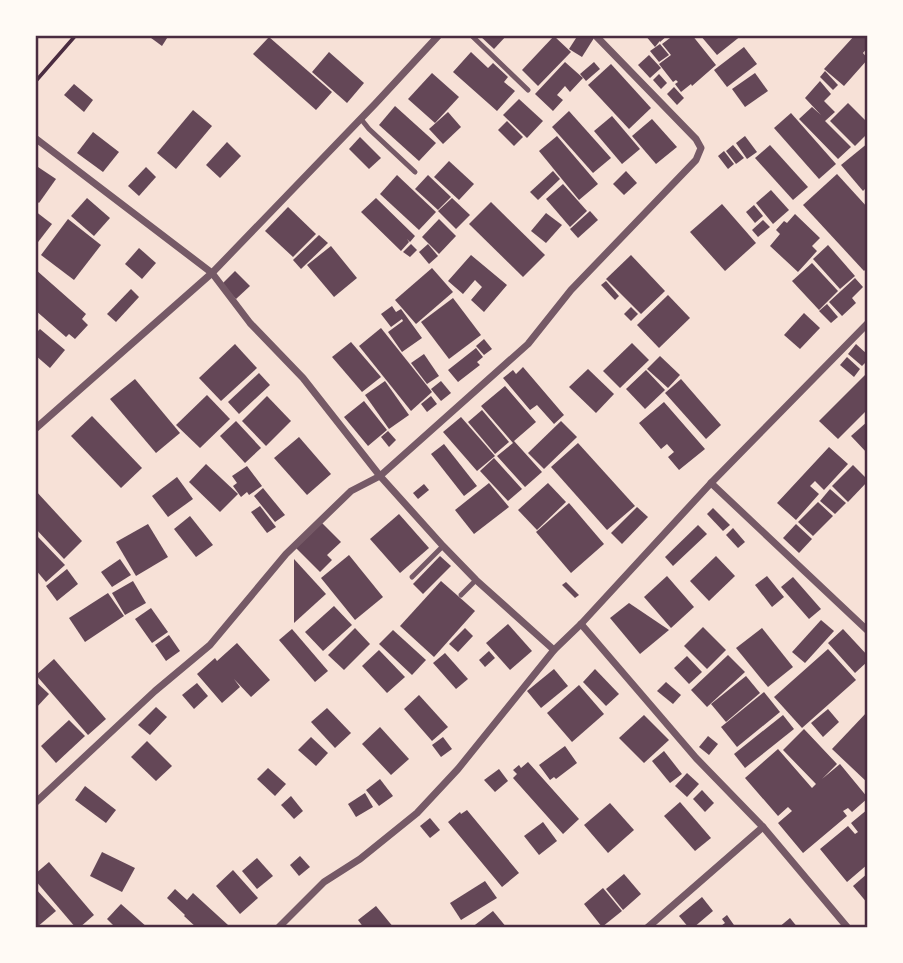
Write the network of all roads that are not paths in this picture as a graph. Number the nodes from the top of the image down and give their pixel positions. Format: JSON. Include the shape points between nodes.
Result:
{"nodes":[{"id":1,"x":439,"y":35,"type":"edge"},
{"id":2,"x":471,"y":35,"type":"edge"},
{"id":3,"x":595,"y":35,"type":"edge"},
{"id":4,"x":528,"y":90,"type":"dead end"},
{"id":5,"x":361,"y":119,"type":"junction"},
{"id":6,"x":35,"y":138,"type":"edge"},
{"id":7,"x":415,"y":172,"type":"dead end"},
{"id":8,"x":212,"y":273,"type":"junction"},
{"id":9,"x":868,"y":323,"type":"edge"},
{"id":10,"x":35,"y":429,"type":"edge"},
{"id":11,"x":380,"y":476,"type":"junction"},
{"id":12,"x":711,"y":483,"type":"junction"},
{"id":13,"x":443,"y":546,"type":"junction"},
{"id":14,"x":412,"y":577,"type":"dead end"},
{"id":15,"x":476,"y":580,"type":"junction"},
{"id":16,"x":461,"y":595,"type":"dead end"},
{"id":17,"x":581,"y":624,"type":"junction"},
{"id":18,"x":868,"y":631,"type":"edge"},
{"id":19,"x":554,"y":650,"type":"junction"},
{"id":20,"x":35,"y":803,"type":"edge"},
{"id":21,"x":763,"y":827,"type":"junction"},
{"id":22,"x":278,"y":928,"type":"edge"},
{"id":23,"x":647,"y":928,"type":"edge"},
{"id":24,"x":848,"y":928,"type":"edge"}],
"edges":[{"from":1,"to":5,"type":"street"},
{"from":2,"to":4,"type":"lane"},
{"from":3,"to":11,"type":"street","via":[[696,139],[701,148],[696,160],[571,290],[528,344]]},
{"from":5,"to":7,"type":"lane"},
{"from":5,"to":8,"type":"street"},
{"from":6,"to":8,"type":"street"},
{"from":8,"to":10,"type":"street"},
{"from":8,"to":11,"type":"street"},
{"from":9,"to":12,"type":"street"},
{"from":11,"to":13,"type":"street"},
{"from":11,"to":20,"type":"street","via":[[351,491],[286,554],[210,645]]},
{"from":12,"to":17,"type":"street"},
{"from":12,"to":18,"type":"street"},
{"from":13,"to":14,"type":"lane"},
{"from":13,"to":15,"type":"street"},
{"from":15,"to":16,"type":"lane"},
{"from":15,"to":19,"type":"street"},
{"from":17,"to":19,"type":"street"},
{"from":17,"to":21,"type":"street","via":[[696,758]]},
{"from":19,"to":22,"type":"street","via":[[417,813],[324,883]]},
{"from":21,"to":23,"type":"street"},
{"from":21,"to":24,"type":"street"}]}
